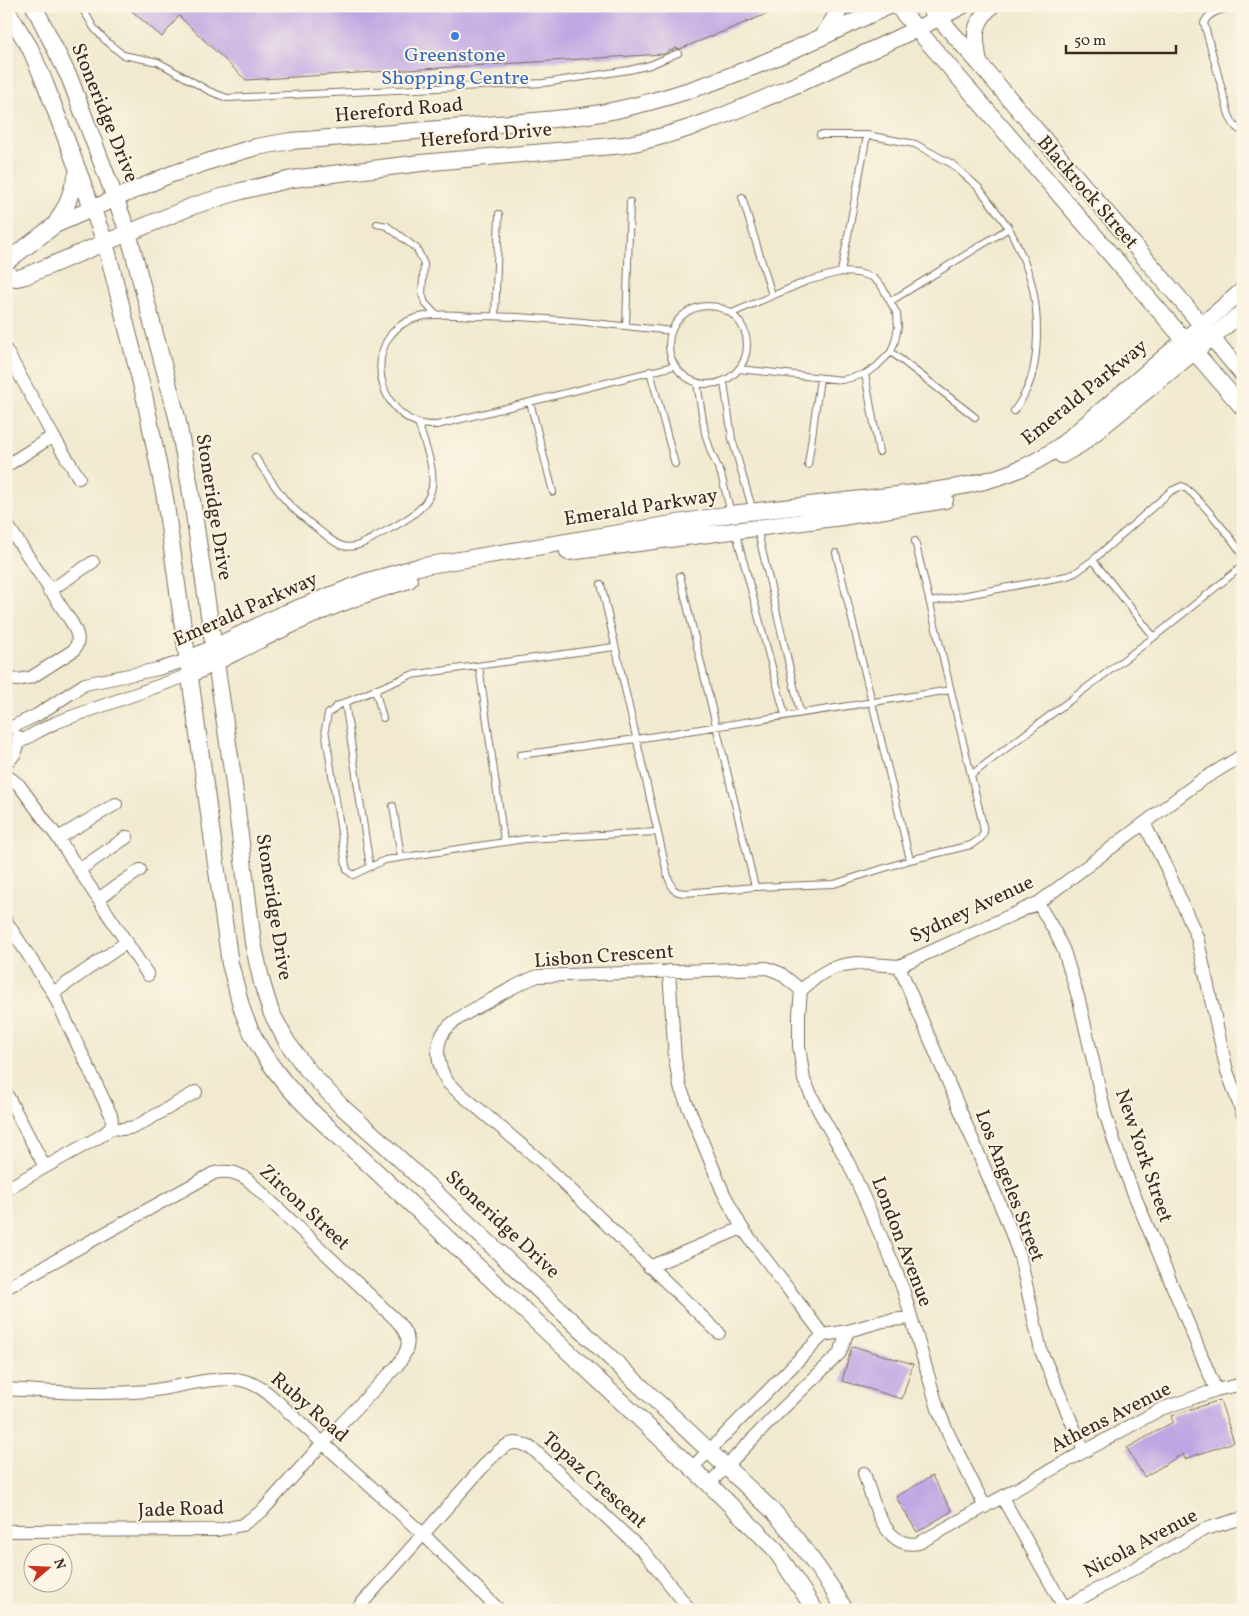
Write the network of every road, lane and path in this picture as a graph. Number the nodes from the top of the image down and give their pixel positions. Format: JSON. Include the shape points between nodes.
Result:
{"nodes":[{"id":1,"x":34,"y":6,"type":"edge"},
{"id":2,"x":81,"y":6,"type":"edge"},
{"id":3,"x":842,"y":6,"type":"edge"},
{"id":4,"x":888,"y":6,"type":"edge"},
{"id":5,"x":897,"y":6,"type":"edge"},
{"id":6,"x":928,"y":6,"type":"edge"},
{"id":7,"x":962,"y":6,"type":"edge"},
{"id":8,"x":991,"y":6,"type":"edge"},
{"id":9,"x":1240,"y":6,"type":"edge"},
{"id":10,"x":6,"y":9,"type":"edge"},
{"id":11,"x":939,"y":18,"type":"junction"},
{"id":12,"x":1243,"y":19,"type":"edge"},
{"id":13,"x":917,"y":29,"type":"junction"},
{"id":14,"x":821,"y":38,"type":"junction"},
{"id":15,"x":678,"y":54,"type":"dead end"},
{"id":16,"x":980,"y":63,"type":"junction"},
{"id":17,"x":1243,"y":131,"type":"edge"},
{"id":18,"x":820,"y":135,"type":"dead end"},
{"id":19,"x":867,"y":135,"type":"junction"},
{"id":20,"x":78,"y":171,"type":"junction"},
{"id":21,"x":742,"y":197,"type":"dead end"},
{"id":22,"x":116,"y":198,"type":"junction"},
{"id":23,"x":630,"y":202,"type":"dead end"},
{"id":24,"x":93,"y":208,"type":"junction"},
{"id":25,"x":499,"y":214,"type":"dead end"},
{"id":26,"x":377,"y":224,"type":"dead end"},
{"id":27,"x":55,"y":225,"type":"junction"},
{"id":28,"x":1010,"y":228,"type":"junction"},
{"id":29,"x":128,"y":232,"type":"junction"},
{"id":30,"x":105,"y":242,"type":"junction"},
{"id":31,"x":7,"y":264,"type":"edge"},
{"id":32,"x":841,"y":272,"type":"junction"},
{"id":33,"x":1243,"y":290,"type":"edge"},
{"id":34,"x":772,"y":295,"type":"junction"},
{"id":35,"x":890,"y":301,"type":"junction"},
{"id":36,"x":1243,"y":312,"type":"edge"},
{"id":37,"x":732,"y":313,"type":"junction"},
{"id":38,"x":436,"y":315,"type":"junction"},
{"id":39,"x":495,"y":316,"type":"junction"},
{"id":40,"x":626,"y":326,"type":"junction"},
{"id":41,"x":671,"y":330,"type":"junction"},
{"id":42,"x":1206,"y":331,"type":"junction"},
{"id":43,"x":1190,"y":346,"type":"junction"},
{"id":44,"x":6,"y":350,"type":"edge"},
{"id":45,"x":891,"y":352,"type":"junction"},
{"id":46,"x":674,"y":366,"type":"junction"},
{"id":47,"x":739,"y":369,"type":"junction"},
{"id":48,"x":650,"y":371,"type":"junction"},
{"id":49,"x":865,"y":374,"type":"junction"},
{"id":50,"x":1243,"y":375,"type":"edge"},
{"id":51,"x":820,"y":378,"type":"junction"},
{"id":52,"x":724,"y":382,"type":"junction"},
{"id":53,"x":697,"y":383,"type":"junction"},
{"id":54,"x":530,"y":402,"type":"junction"},
{"id":55,"x":1243,"y":408,"type":"edge"},
{"id":56,"x":1014,"y":411,"type":"dead end"},
{"id":57,"x":975,"y":417,"type":"dead end"},
{"id":58,"x":418,"y":423,"type":"junction"},
{"id":59,"x":53,"y":436,"type":"junction"},
{"id":60,"x":879,"y":452,"type":"dead end"},
{"id":61,"x":255,"y":457,"type":"dead end"},
{"id":62,"x":674,"y":464,"type":"dead end"},
{"id":63,"x":808,"y":465,"type":"dead end"},
{"id":64,"x":6,"y":466,"type":"edge"},
{"id":65,"x":79,"y":478,"type":"dead end"},
{"id":66,"x":553,"y":492,"type":"dead end"},
{"id":67,"x":753,"y":511,"type":"junction"},
{"id":68,"x":731,"y":514,"type":"junction"},
{"id":69,"x":6,"y":524,"type":"edge"},
{"id":70,"x":757,"y":528,"type":"junction"},
{"id":71,"x":735,"y":531,"type":"junction"},
{"id":72,"x":915,"y":541,"type":"dead end"},
{"id":73,"x":836,"y":552,"type":"dead end"},
{"id":74,"x":1243,"y":556,"type":"edge"},
{"id":75,"x":1093,"y":560,"type":"junction"},
{"id":76,"x":93,"y":562,"type":"dead end"},
{"id":77,"x":1243,"y":563,"type":"edge"},
{"id":78,"x":680,"y":576,"type":"dead end"},
{"id":79,"x":601,"y":584,"type":"dead end"},
{"id":80,"x":49,"y":591,"type":"junction"},
{"id":81,"x":930,"y":602,"type":"junction"},
{"id":82,"x":1154,"y":637,"type":"junction"},
{"id":83,"x":614,"y":647,"type":"junction"},
{"id":84,"x":214,"y":657,"type":"junction"},
{"id":85,"x":479,"y":666,"type":"junction"},
{"id":86,"x":189,"y":668,"type":"junction"},
{"id":87,"x":6,"y":678,"type":"edge"},
{"id":88,"x":375,"y":689,"type":"junction"},
{"id":89,"x":950,"y":690,"type":"junction"},
{"id":90,"x":872,"y":701,"type":"junction"},
{"id":91,"x":345,"y":702,"type":"junction"},
{"id":92,"x":800,"y":712,"type":"junction"},
{"id":93,"x":785,"y":715,"type":"junction"},
{"id":94,"x":383,"y":718,"type":"dead end"},
{"id":95,"x":9,"y":725,"type":"edge"},
{"id":96,"x":716,"y":726,"type":"junction"},
{"id":97,"x":636,"y":739,"type":"junction"},
{"id":98,"x":18,"y":743,"type":"junction"},
{"id":99,"x":520,"y":755,"type":"dead end"},
{"id":100,"x":1243,"y":755,"type":"edge"},
{"id":101,"x":10,"y":759,"type":"edge"},
{"id":102,"x":6,"y":775,"type":"edge"},
{"id":103,"x":971,"y":775,"type":"junction"},
{"id":104,"x":19,"y":785,"type":"junction"},
{"id":105,"x":116,"y":804,"type":"dead end"},
{"id":106,"x":393,"y":806,"type":"dead end"},
{"id":107,"x":1144,"y":823,"type":"junction"},
{"id":108,"x":657,"y":832,"type":"junction"},
{"id":109,"x":126,"y":836,"type":"dead end"},
{"id":110,"x":58,"y":838,"type":"junction"},
{"id":111,"x":504,"y":841,"type":"junction"},
{"id":112,"x":401,"y":857,"type":"junction"},
{"id":113,"x":910,"y":860,"type":"junction"},
{"id":114,"x":370,"y":867,"type":"junction"},
{"id":115,"x":80,"y":870,"type":"junction"},
{"id":116,"x":140,"y":870,"type":"dead end"},
{"id":117,"x":754,"y":887,"type":"junction"},
{"id":118,"x":98,"y":899,"type":"junction"},
{"id":119,"x":1038,"y":903,"type":"junction"},
{"id":120,"x":6,"y":921,"type":"edge"},
{"id":121,"x":127,"y":942,"type":"junction"},
{"id":122,"x":898,"y":966,"type":"junction"},
{"id":123,"x":669,"y":971,"type":"junction"},
{"id":124,"x":148,"y":975,"type":"dead end"},
{"id":125,"x":801,"y":990,"type":"junction"},
{"id":126,"x":53,"y":992,"type":"junction"},
{"id":127,"x":196,"y":1092,"type":"dead end"},
{"id":128,"x":6,"y":1094,"type":"edge"},
{"id":129,"x":1243,"y":1115,"type":"edge"},
{"id":130,"x":112,"y":1128,"type":"junction"},
{"id":131,"x":46,"y":1167,"type":"junction"},
{"id":132,"x":6,"y":1189,"type":"edge"},
{"id":133,"x":742,"y":1228,"type":"junction"},
{"id":134,"x":649,"y":1267,"type":"junction"},
{"id":135,"x":6,"y":1288,"type":"edge"},
{"id":136,"x":910,"y":1318,"type":"junction"},
{"id":137,"x":848,"y":1331,"type":"junction"},
{"id":138,"x":719,"y":1333,"type":"dead end"},
{"id":139,"x":823,"y":1334,"type":"junction"},
{"id":140,"x":1243,"y":1384,"type":"edge"},
{"id":141,"x":6,"y":1389,"type":"edge"},
{"id":142,"x":1216,"y":1390,"type":"junction"},
{"id":143,"x":322,"y":1444,"type":"junction"},
{"id":144,"x":710,"y":1451,"type":"junction"},
{"id":145,"x":1084,"y":1452,"type":"junction"},
{"id":146,"x":726,"y":1467,"type":"junction"},
{"id":147,"x":692,"y":1468,"type":"junction"},
{"id":148,"x":864,"y":1473,"type":"dead end"},
{"id":149,"x":709,"y":1484,"type":"junction"},
{"id":150,"x":1002,"y":1497,"type":"junction"},
{"id":151,"x":985,"y":1507,"type":"junction"},
{"id":152,"x":1243,"y":1518,"type":"edge"},
{"id":153,"x":6,"y":1531,"type":"edge"},
{"id":154,"x":424,"y":1535,"type":"junction"},
{"id":155,"x":1062,"y":1608,"type":"edge"},
{"id":156,"x":356,"y":1610,"type":"edge"},
{"id":157,"x":499,"y":1610,"type":"edge"},
{"id":158,"x":690,"y":1610,"type":"edge"},
{"id":159,"x":815,"y":1610,"type":"edge"},
{"id":160,"x":845,"y":1610,"type":"edge"}],
"edges":[{"from":1,"to":22,"type":"street","name":"Stoneridge Drive","via":[[70,79]]},
{"from":2,"to":15,"type":"lane","via":[[100,34],[123,55],[158,62],[226,98],[544,83],[629,70]]},
{"from":3,"to":14,"type":"street"},
{"from":4,"to":14,"type":"street","name":"Hereford Road"},
{"from":5,"to":13,"type":"street","name":"Blackrock Street"},
{"from":6,"to":11,"type":"street","name":"Blackrock Street"},
{"from":7,"to":11,"type":"street","name":"Hereford Drive"},
{"from":8,"to":16,"type":"street","via":[[977,25],[975,36]]},
{"from":9,"to":12,"type":"lane"},
{"from":9,"to":17,"type":"lane","via":[[1212,13],[1204,23],[1229,115],[1234,125]]},
{"from":10,"to":20,"type":"street","via":[[30,48]]},
{"from":11,"to":13,"type":"street","name":"Hereford Drive"},
{"from":11,"to":16,"type":"street","name":"Blackrock Street"},
{"from":13,"to":29,"type":"street","name":"Hereford Drive","via":[[713,121],[656,139],[624,145],[292,178],[193,206]]},
{"from":13,"to":43,"type":"street","name":"Blackrock Street"},
{"from":14,"to":22,"type":"street","name":"Hereford Road","via":[[714,83],[628,108],[520,122],[290,141],[222,157]]},
{"from":16,"to":42,"type":"street","name":"Blackrock Street"},
{"from":18,"to":19,"type":"lane"},
{"from":19,"to":28,"type":"lane","via":[[915,144],[952,164],[979,188]]},
{"from":19,"to":32,"type":"lane"},
{"from":20,"to":24,"type":"street"},
{"from":20,"to":27,"type":"street","via":[[67,204]]},
{"from":21,"to":34,"type":"lane"},
{"from":22,"to":24,"type":"street","name":"Hereford Road"},
{"from":22,"to":29,"type":"street","name":"Stoneridge Drive"},
{"from":23,"to":40,"type":"lane"},
{"from":24,"to":27,"type":"street","name":"Hereford Road"},
{"from":24,"to":30,"type":"street"},
{"from":25,"to":39,"type":"lane"},
{"from":26,"to":38,"type":"lane","via":[[387,226],[417,249],[424,264],[422,294]]},
{"from":27,"to":31,"type":"street","name":"Hereford Road"},
{"from":28,"to":35,"type":"lane"},
{"from":28,"to":56,"type":"lane","via":[[1032,286],[1036,320],[1033,373]]},
{"from":29,"to":30,"type":"street","name":"Hereford Drive"},
{"from":29,"to":84,"type":"street","name":"Stoneridge Drive","via":[[176,417],[190,487]]},
{"from":30,"to":31,"type":"street","name":"Hereford Drive","via":[[17,278],[11,278]]},
{"from":30,"to":86,"type":"street","via":[[145,399],[165,498]]},
{"from":32,"to":34,"type":"lane"},
{"from":32,"to":35,"type":"lane","via":[[872,277]]},
{"from":33,"to":42,"type":"street","name":"Emerald Parkway"},
{"from":34,"to":37,"type":"lane"},
{"from":35,"to":45,"type":"lane","via":[[897,314],[898,327]]},
{"from":36,"to":42,"type":"street","name":"Emerald Parkway"},
{"from":37,"to":41,"type":"lane","via":[[708,305],[695,307],[684,313]]},
{"from":37,"to":47,"type":"lane","via":[[747,336],[747,350]]},
{"from":38,"to":39,"type":"lane"},
{"from":38,"to":58,"type":"lane","via":[[405,323],[387,339],[381,357],[382,384],[389,399]]},
{"from":39,"to":40,"type":"lane"},
{"from":40,"to":41,"type":"lane"},
{"from":41,"to":46,"type":"lane","via":[[668,346]]},
{"from":42,"to":43,"type":"street","name":"Emerald Parkway"},
{"from":42,"to":50,"type":"street","name":"Blackrock Street"},
{"from":43,"to":55,"type":"street","name":"Blackrock Street"},
{"from":43,"to":67,"type":"street","name":"Emerald Parkway","via":[[1060,446],[1034,463],[991,480],[964,487]]},
{"from":43,"to":70,"type":"street","name":"Emerald Parkway","via":[[1080,444],[1002,486],[942,501]]},
{"from":44,"to":59,"type":"street"},
{"from":45,"to":49,"type":"lane"},
{"from":45,"to":57,"type":"lane"},
{"from":46,"to":48,"type":"lane"},
{"from":46,"to":53,"type":"lane","via":[[686,378]]},
{"from":47,"to":51,"type":"lane"},
{"from":47,"to":52,"type":"lane"},
{"from":48,"to":54,"type":"lane"},
{"from":48,"to":62,"type":"lane"},
{"from":49,"to":51,"type":"lane","via":[[842,380]]},
{"from":49,"to":60,"type":"lane"},
{"from":51,"to":63,"type":"lane"},
{"from":52,"to":53,"type":"lane"},
{"from":52,"to":67,"type":"lane","via":[[732,438]]},
{"from":53,"to":68,"type":"lane","via":[[705,432],[721,474]]},
{"from":54,"to":58,"type":"lane","via":[[455,422],[437,425]]},
{"from":54,"to":66,"type":"lane"},
{"from":58,"to":61,"type":"lane","via":[[434,482],[431,493],[424,505],[403,523],[354,547],[336,544],[287,502]]},
{"from":59,"to":64,"type":"street"},
{"from":59,"to":65,"type":"street"},
{"from":67,"to":68,"type":"street","name":"Emerald Parkway"},
{"from":67,"to":70,"type":"lane"},
{"from":68,"to":71,"type":"lane"},
{"from":68,"to":84,"type":"street","name":"Emerald Parkway","via":[[464,558],[379,577],[278,616]]},
{"from":69,"to":80,"type":"street"},
{"from":70,"to":71,"type":"street","name":"Emerald Parkway"},
{"from":70,"to":92,"type":"lane"},
{"from":71,"to":84,"type":"street","name":"Emerald Parkway","via":[[466,566],[419,577],[371,592]]},
{"from":71,"to":93,"type":"lane"},
{"from":72,"to":81,"type":"lane"},
{"from":73,"to":90,"type":"lane"},
{"from":74,"to":75,"type":"lane","via":[[1200,502],[1182,486],[1171,491]]},
{"from":75,"to":81,"type":"lane","via":[[1067,576]]},
{"from":75,"to":82,"type":"lane"},
{"from":76,"to":80,"type":"street"},
{"from":77,"to":82,"type":"lane"},
{"from":78,"to":96,"type":"lane"},
{"from":79,"to":83,"type":"lane"},
{"from":80,"to":87,"type":"street","via":[[77,632],[78,645],[69,656],[32,677]]},
{"from":81,"to":89,"type":"lane"},
{"from":82,"to":103,"type":"lane"},
{"from":83,"to":85,"type":"lane"},
{"from":83,"to":97,"type":"lane"},
{"from":84,"to":86,"type":"street","name":"Emerald Parkway"},
{"from":84,"to":144,"type":"street","name":"Stoneridge Drive","via":[[233,777],[253,943],[271,1012],[287,1042],[342,1107]]},
{"from":85,"to":88,"type":"lane","via":[[418,674]]},
{"from":85,"to":111,"type":"lane"},
{"from":86,"to":95,"type":"street","name":"Emerald Parkway","via":[[158,669],[85,684],[37,715]]},
{"from":86,"to":98,"type":"street","name":"Emerald Parkway","via":[[57,722]]},
{"from":86,"to":147,"type":"street","via":[[230,964],[243,1012],[270,1064],[315,1117]]},
{"from":88,"to":91,"type":"lane"},
{"from":88,"to":94,"type":"lane"},
{"from":89,"to":90,"type":"lane"},
{"from":89,"to":103,"type":"lane"},
{"from":90,"to":92,"type":"lane"},
{"from":90,"to":113,"type":"lane"},
{"from":91,"to":114,"type":"lane"},
{"from":91,"to":114,"type":"lane","via":[[328,714],[325,729],[348,870],[353,875]]},
{"from":92,"to":93,"type":"lane"},
{"from":93,"to":96,"type":"lane"},
{"from":95,"to":98,"type":"street","via":[[18,736]]},
{"from":96,"to":97,"type":"lane"},
{"from":96,"to":117,"type":"lane"},
{"from":97,"to":99,"type":"lane"},
{"from":97,"to":108,"type":"lane"},
{"from":98,"to":101,"type":"street"},
{"from":100,"to":107,"type":"street","name":"Sydney Avenue","via":[[1200,780]]},
{"from":101,"to":104,"type":"street"},
{"from":102,"to":104,"type":"street"},
{"from":103,"to":113,"type":"lane","via":[[984,832],[981,838],[971,845]]},
{"from":104,"to":110,"type":"street"},
{"from":105,"to":110,"type":"street"},
{"from":106,"to":112,"type":"lane"},
{"from":107,"to":119,"type":"street","name":"Sydney Avenue"},
{"from":107,"to":129,"type":"street","via":[[1197,936],[1227,1071]]},
{"from":108,"to":111,"type":"lane"},
{"from":108,"to":117,"type":"lane","via":[[670,884],[678,892]]},
{"from":109,"to":115,"type":"street"},
{"from":110,"to":115,"type":"street"},
{"from":111,"to":112,"type":"lane"},
{"from":112,"to":114,"type":"lane","via":[[379,861]]},
{"from":113,"to":117,"type":"lane","via":[[834,884]]},
{"from":115,"to":118,"type":"street"},
{"from":116,"to":118,"type":"street"},
{"from":118,"to":121,"type":"street"},
{"from":119,"to":122,"type":"street","name":"Sydney Avenue"},
{"from":119,"to":142,"type":"street","name":"New York Street","via":[[1064,951],[1118,1153]]},
{"from":120,"to":126,"type":"street"},
{"from":121,"to":124,"type":"street"},
{"from":121,"to":126,"type":"street"},
{"from":122,"to":125,"type":"street","name":"Sydney Avenue","via":[[843,965],[818,976]]},
{"from":122,"to":145,"type":"street","name":"Los Angeles Street","via":[[1007,1221],[1023,1271],[1041,1350]]},
{"from":123,"to":125,"type":"street","name":"Lisbon Crescent","via":[[767,968],[780,973]]},
{"from":123,"to":133,"type":"street","via":[[680,1087],[723,1192]]},
{"from":123,"to":134,"type":"street","name":"Lisbon Crescent","via":[[549,975],[528,980],[480,1005],[449,1026],[439,1044],[438,1054],[439,1065],[450,1084],[543,1163]]},
{"from":125,"to":136,"type":"street","name":"London Avenue","via":[[799,1046],[804,1080],[853,1172],[897,1274]]},
{"from":126,"to":130,"type":"street","via":[[112,1115]]},
{"from":127,"to":130,"type":"street","via":[[135,1127]]},
{"from":128,"to":131,"type":"street"},
{"from":130,"to":131,"type":"street"},
{"from":131,"to":132,"type":"street"},
{"from":133,"to":134,"type":"street"},
{"from":133,"to":139,"type":"street"},
{"from":134,"to":138,"type":"street","name":"Lisbon Crescent"},
{"from":135,"to":143,"type":"street","name":"Zircon Street","via":[[214,1173],[238,1173],[396,1320],[408,1340],[405,1355],[397,1366]]},
{"from":136,"to":137,"type":"street"},
{"from":136,"to":151,"type":"street","name":"London Avenue","via":[[938,1409]]},
{"from":137,"to":139,"type":"street"},
{"from":137,"to":146,"type":"street","via":[[840,1353]]},
{"from":139,"to":144,"type":"street"},
{"from":140,"to":142,"type":"street","name":"Athens Avenue"},
{"from":141,"to":143,"type":"street","name":"Ruby Road","via":[[131,1392],[222,1379],[244,1380],[266,1392]]},
{"from":142,"to":145,"type":"street","name":"Athens Avenue","via":[[1161,1409]]},
{"from":143,"to":153,"type":"street","name":"Jade Road","via":[[262,1511],[232,1528]]},
{"from":143,"to":154,"type":"street","name":"Ruby Road"},
{"from":144,"to":146,"type":"street","name":"Stoneridge Drive"},
{"from":144,"to":147,"type":"street"},
{"from":145,"to":150,"type":"street","name":"Athens Avenue"},
{"from":146,"to":149,"type":"street"},
{"from":146,"to":160,"type":"street","name":"Stoneridge Drive","via":[[775,1513],[801,1544]]},
{"from":147,"to":149,"type":"street"},
{"from":148,"to":151,"type":"street","name":"Athens Avenue","via":[[881,1520],[896,1539],[910,1545]]},
{"from":149,"to":159,"type":"street","via":[[774,1548]]},
{"from":150,"to":151,"type":"street","name":"Athens Avenue"},
{"from":150,"to":155,"type":"street"},
{"from":152,"to":155,"type":"street","name":"Nicola Avenue","via":[[1205,1529]]},
{"from":154,"to":156,"type":"street","name":"Topaz Crescent"},
{"from":154,"to":157,"type":"street","name":"Ruby Road"},
{"from":154,"to":158,"type":"street","name":"Topaz Crescent","via":[[500,1450],[516,1442],[525,1444],[644,1553]]}]}
